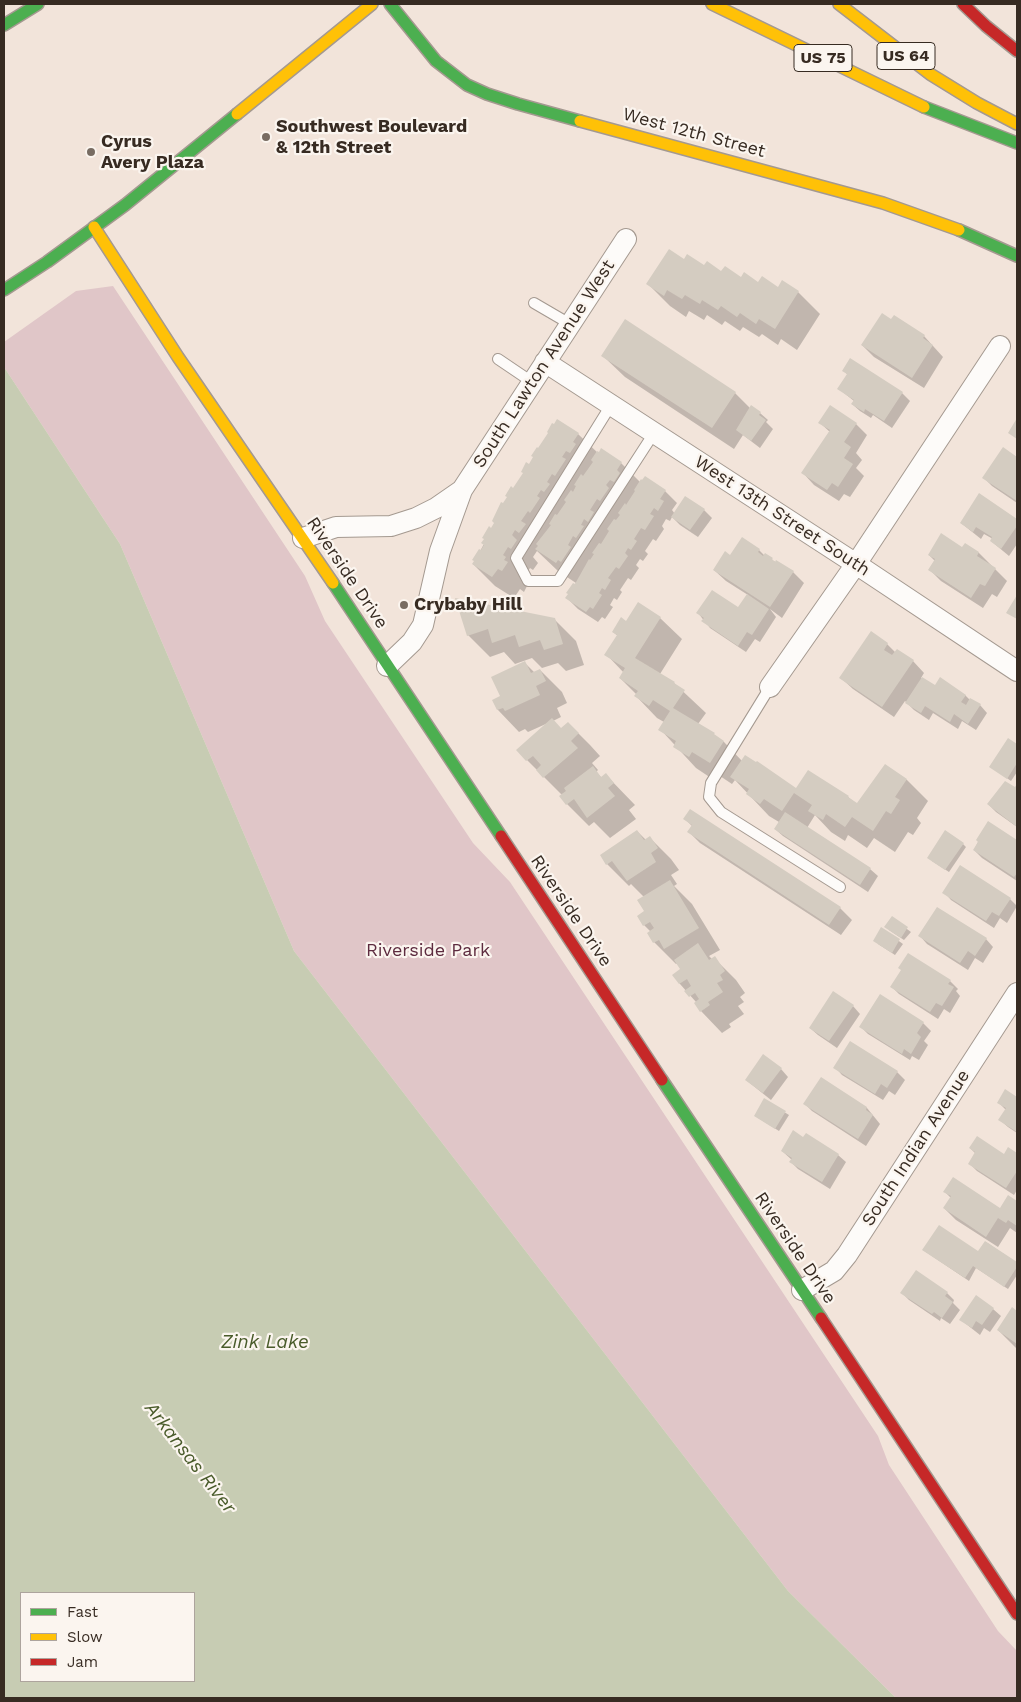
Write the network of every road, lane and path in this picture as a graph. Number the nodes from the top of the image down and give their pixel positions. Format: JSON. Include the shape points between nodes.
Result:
{"nodes":[{"id":1,"x":38,"y":4,"type":"edge"},
{"id":2,"x":372,"y":4,"type":"edge"},
{"id":3,"x":390,"y":4,"type":"edge"},
{"id":4,"x":712,"y":4,"type":"edge"},
{"id":5,"x":839,"y":4,"type":"edge"},
{"id":6,"x":963,"y":4,"type":"edge"},
{"id":7,"x":7,"y":22,"type":"edge"},
{"id":8,"x":1017,"y":51,"type":"edge"},
{"id":9,"x":1017,"y":124,"type":"edge"},
{"id":10,"x":1017,"y":142,"type":"edge"},
{"id":11,"x":94,"y":227,"type":"junction"},
{"id":12,"x":626,"y":239,"type":"dead end"},
{"id":13,"x":1017,"y":256,"type":"edge"},
{"id":14,"x":4,"y":290,"type":"edge"},
{"id":15,"x":534,"y":303,"type":"dead end"},
{"id":16,"x":570,"y":324,"type":"junction"},
{"id":17,"x":1000,"y":346,"type":"dead end"},
{"id":18,"x":498,"y":359,"type":"dead end"},
{"id":19,"x":545,"y":362,"type":"junction"},
{"id":20,"x":532,"y":382,"type":"junction"},
{"id":21,"x":611,"y":405,"type":"junction"},
{"id":22,"x":654,"y":433,"type":"junction"},
{"id":23,"x":462,"y":490,"type":"junction"},
{"id":24,"x":303,"y":538,"type":"junction"},
{"id":25,"x":856,"y":564,"type":"junction"},
{"id":26,"x":387,"y":666,"type":"junction"},
{"id":27,"x":1017,"y":672,"type":"edge"},
{"id":28,"x":770,"y":687,"type":"joint"},
{"id":29,"x":840,"y":887,"type":"dead end"},
{"id":30,"x":1017,"y":993,"type":"edge"},
{"id":31,"x":802,"y":1290,"type":"junction"},
{"id":32,"x":1017,"y":1614,"type":"edge"}],
"edges":[{"from":1,"to":7,"type":"main road"},
{"from":2,"to":11,"type":"main road","via":[[229,122]]},
{"from":3,"to":13,"type":"main road","name":"West 12th Street","via":[[436,60],[467,85],[487,94],[883,203],[944,224]]},
{"from":4,"to":10,"type":"main road","number":"US 75","via":[[935,112]]},
{"from":5,"to":9,"type":"main road","number":"US 64","via":[[930,74]]},
{"from":6,"to":8,"type":"main road"},
{"from":11,"to":14,"type":"main road"},
{"from":11,"to":24,"type":"main road","name":"Riverside Drive","via":[[178,357]]},
{"from":12,"to":16,"type":"street","name":"South Lawton Avenue West"},
{"from":15,"to":16,"type":"lane"},
{"from":16,"to":19,"type":"street","name":"South Lawton Avenue West"},
{"from":17,"to":25,"type":"street"},
{"from":18,"to":20,"type":"lane"},
{"from":19,"to":20,"type":"street","name":"South Lawton Avenue West"},
{"from":19,"to":21,"type":"street","name":"West 13th Street South"},
{"from":20,"to":23,"type":"street","name":"South Lawton Avenue West"},
{"from":21,"to":22,"type":"street","name":"West 13th Street South"},
{"from":21,"to":22,"type":"lane","via":[[516,558],[528,581],[558,581]]},
{"from":22,"to":25,"type":"street","name":"West 13th Street South"},
{"from":23,"to":24,"type":"street","name":"South Lawton Avenue West","via":[[436,508],[391,526],[336,527]]},
{"from":23,"to":26,"type":"street","name":"South Lawton Avenue West","via":[[440,551],[423,625],[412,642]]},
{"from":24,"to":26,"type":"main road","name":"Riverside Drive"},
{"from":25,"to":27,"type":"street","name":"West 13th Street South"},
{"from":25,"to":28,"type":"street"},
{"from":26,"to":31,"type":"main road","name":"Riverside Drive"},
{"from":28,"to":29,"type":"lane","via":[[710,783],[709,797],[721,812]]},
{"from":30,"to":31,"type":"street","name":"South Indian Avenue","via":[[847,1255],[834,1271]]},
{"from":31,"to":32,"type":"main road","name":"Riverside Drive"}]}
